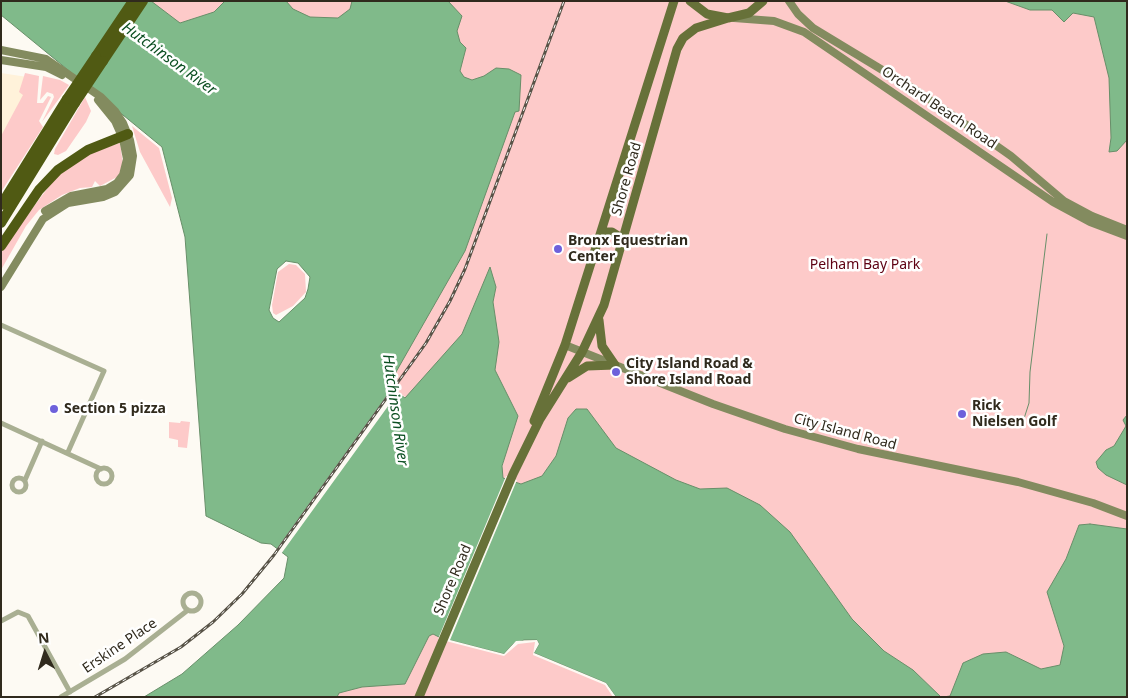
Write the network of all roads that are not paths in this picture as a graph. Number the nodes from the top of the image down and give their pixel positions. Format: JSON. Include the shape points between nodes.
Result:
{"nodes":[{"id":1,"x":132,"y":1,"type":"edge"},
{"id":2,"x":143,"y":1,"type":"edge"},
{"id":3,"x":674,"y":1,"type":"edge"},
{"id":4,"x":690,"y":1,"type":"edge"},
{"id":5,"x":763,"y":1,"type":"edge"},
{"id":6,"x":789,"y":1,"type":"edge"},
{"id":7,"x":730,"y":18,"type":"junction"},
{"id":8,"x":1,"y":50,"type":"edge"},
{"id":9,"x":1,"y":60,"type":"edge"},
{"id":10,"x":79,"y":83,"type":"junction"},
{"id":11,"x":71,"y":101,"type":"junction"},
{"id":12,"x":125,"y":135,"type":"junction"},
{"id":13,"x":1,"y":205,"type":"edge"},
{"id":14,"x":1,"y":223,"type":"edge"},
{"id":15,"x":1127,"y":230,"type":"edge"},
{"id":16,"x":1127,"y":236,"type":"edge"},
{"id":17,"x":599,"y":239,"type":"junction"},
{"id":18,"x":1,"y":246,"type":"edge"},
{"id":19,"x":622,"y":246,"type":"junction"},
{"id":20,"x":2,"y":286,"type":"edge"},
{"id":21,"x":600,"y":315,"type":"junction"},
{"id":22,"x":1,"y":325,"type":"edge"},
{"id":23,"x":565,"y":345,"type":"junction"},
{"id":24,"x":582,"y":352,"type":"junction"},
{"id":25,"x":615,"y":365,"type":"junction"},
{"id":26,"x":564,"y":381,"type":"junction"},
{"id":27,"x":1,"y":423,"type":"edge"},
{"id":28,"x":42,"y":441,"type":"junction"},
{"id":29,"x":68,"y":452,"type":"junction"},
{"id":30,"x":101,"y":469,"type":"dead end"},
{"id":31,"x":513,"y":474,"type":"junction"},
{"id":32,"x":25,"y":480,"type":"dead end"},
{"id":33,"x":1127,"y":516,"type":"edge"},
{"id":34,"x":188,"y":610,"type":"dead end"},
{"id":35,"x":1,"y":621,"type":"edge"},
{"id":36,"x":70,"y":692,"type":"junction"},
{"id":37,"x":61,"y":697,"type":"edge"},
{"id":38,"x":419,"y":697,"type":"edge"}],
"edges":[{"from":1,"to":11,"type":"highway","bridge":true},
{"from":2,"to":11,"type":"highway","bridge":true},
{"from":3,"to":17,"type":"main road","name":"Shore Road"},
{"from":4,"to":7,"type":"main road","via":[[707,14]]},
{"from":5,"to":7,"type":"main road","name":"Shore Road","via":[[749,13]]},
{"from":6,"to":15,"type":"street","name":"Orchard Beach Road","via":[[808,24],[917,91],[990,141],[1060,198]]},
{"from":7,"to":16,"type":"street","name":"Orchard Beach Road","via":[[774,21],[804,32],[1053,202],[1090,222]]},
{"from":7,"to":19,"type":"main road","name":"Shore Road","via":[[696,28],[683,38],[677,49]]},
{"from":8,"to":10,"type":"street","via":[[41,58]]},
{"from":9,"to":10,"type":"street","via":[[49,68]]},
{"from":10,"to":12,"type":"street","via":[[100,102]]},
{"from":11,"to":13,"type":"highway"},
{"from":11,"to":14,"type":"highway"},
{"from":12,"to":18,"type":"highway","via":[[88,150],[58,170],[39,190]]},
{"from":12,"to":20,"type":"street","via":[[126,162],[119,181],[104,191],[67,198],[41,214],[27,232]]},
{"from":17,"to":19,"type":"main road","via":[[606,232],[612,232],[620,237]]},
{"from":17,"to":23,"type":"main road","name":"Shore Road"},
{"from":19,"to":21,"type":"main road","name":"Shore Road"},
{"from":21,"to":24,"type":"main road","name":"Shore Road"},
{"from":21,"to":25,"type":"main road","via":[[601,342]]},
{"from":22,"to":29,"type":"street","via":[[104,371]]},
{"from":23,"to":24,"type":"street","name":"City Island Road"},
{"from":23,"to":31,"type":"main road","name":"Shore Road"},
{"from":24,"to":25,"type":"street","name":"City Island Road"},
{"from":24,"to":26,"type":"main road","name":"Shore Road"},
{"from":25,"to":26,"type":"main road","via":[[583,367]]},
{"from":25,"to":33,"type":"street","name":"City Island Road","via":[[785,429],[858,450],[1035,487]]},
{"from":26,"to":31,"type":"main road","name":"Shore Road","via":[[540,419]]},
{"from":27,"to":28,"type":"street"},
{"from":28,"to":29,"type":"street"},
{"from":28,"to":32,"type":"street"},
{"from":29,"to":30,"type":"street"},
{"from":31,"to":38,"type":"main road","name":"Shore Road"},
{"from":34,"to":36,"type":"street","name":"Erskine Place","via":[[138,650]]},
{"from":35,"to":36,"type":"street","via":[[18,612],[28,616]]},
{"from":36,"to":37,"type":"street","name":"Erskine Place"}]}
